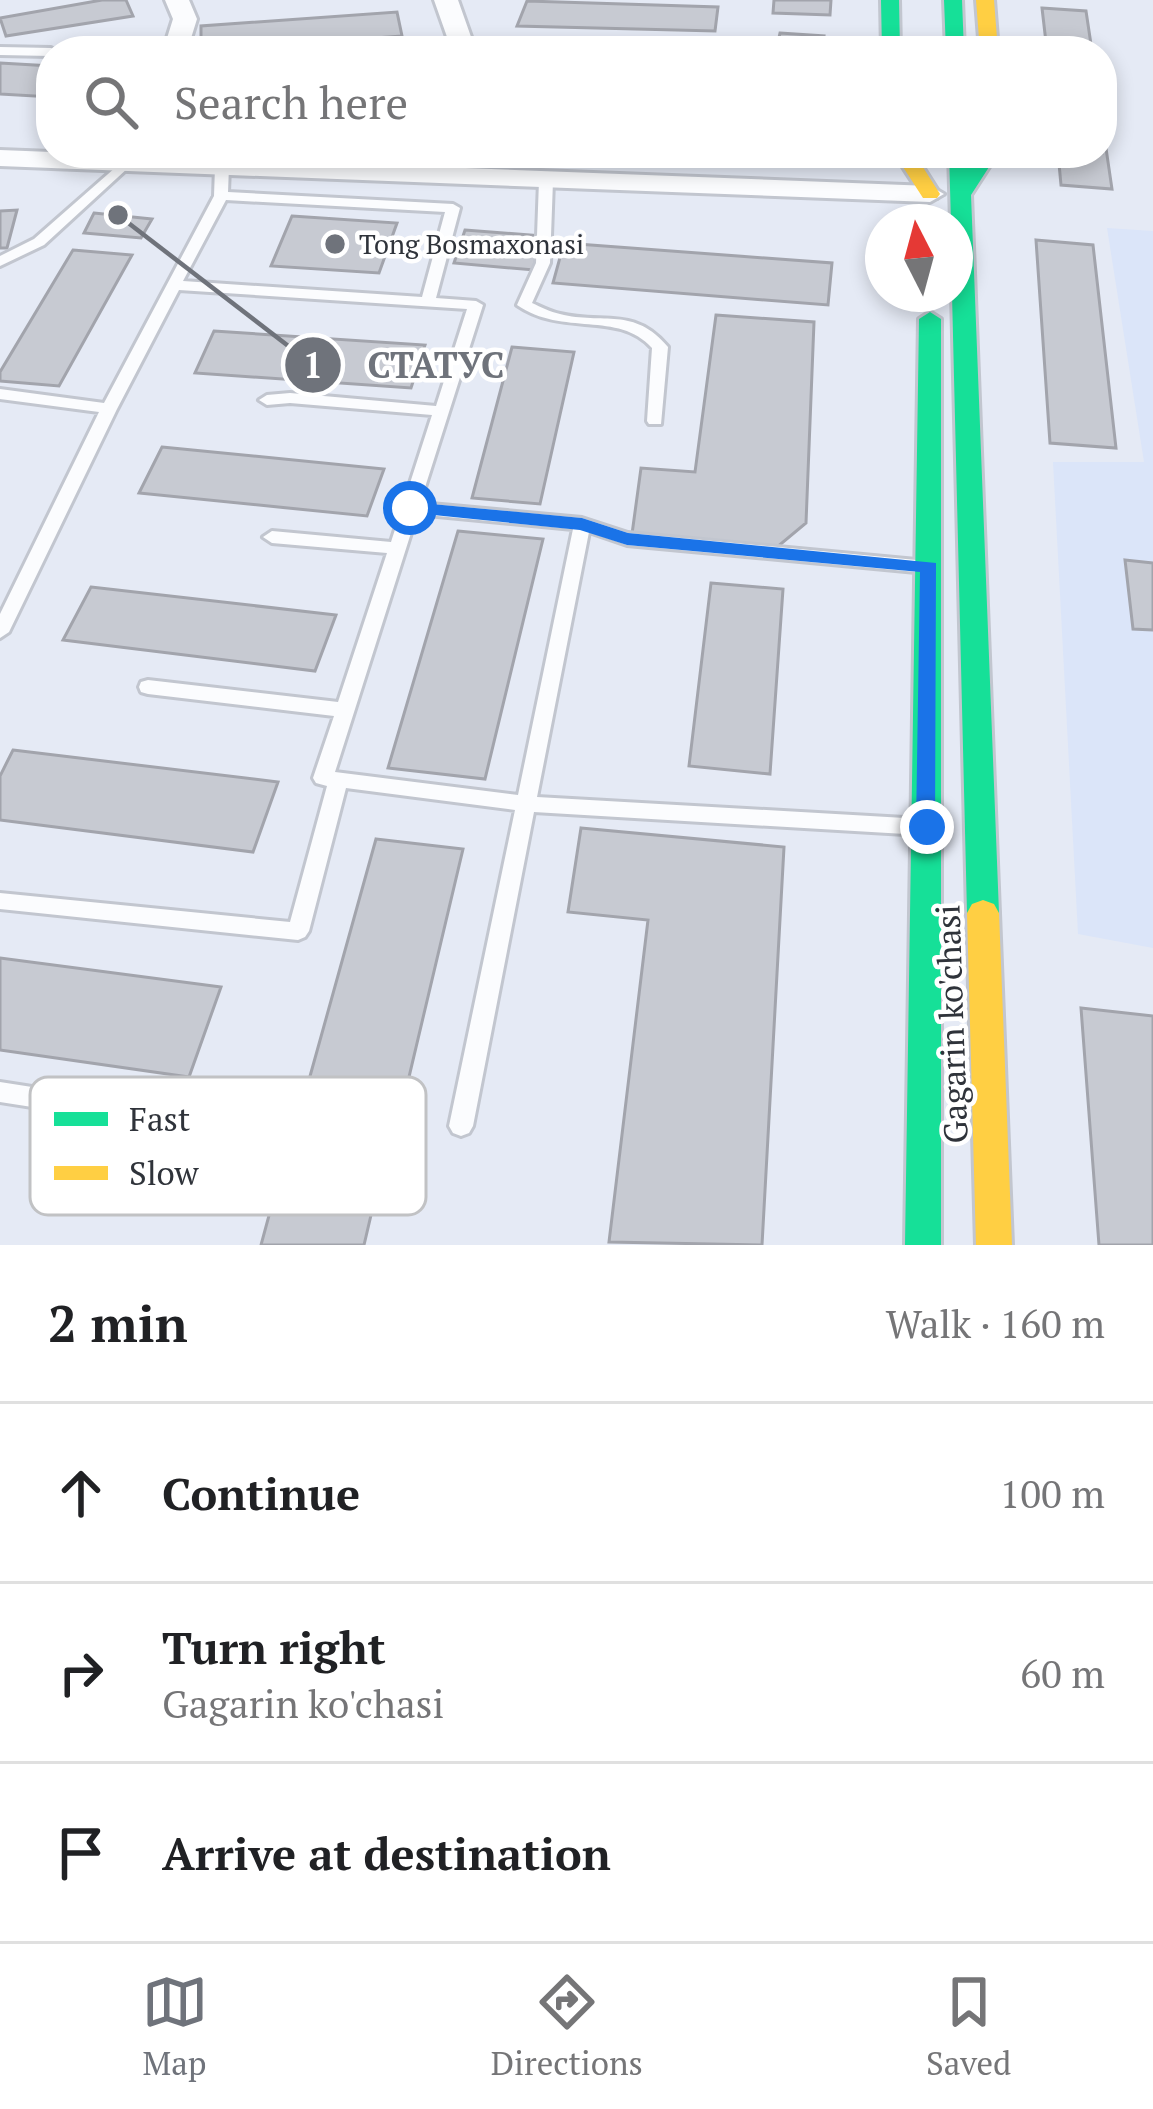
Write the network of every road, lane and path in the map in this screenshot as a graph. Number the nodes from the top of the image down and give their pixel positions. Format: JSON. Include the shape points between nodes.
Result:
{"nodes":[{"id":1,"x":177,"y":0,"type":"edge"},
{"id":2,"x":446,"y":0,"type":"edge"},
{"id":3,"x":890,"y":0,"type":"edge"},
{"id":4,"x":952,"y":0,"type":"edge"},
{"id":5,"x":985,"y":0,"type":"edge"},
{"id":6,"x":180,"y":36,"type":"edge"},
{"id":7,"x":459,"y":36,"type":"edge"},
{"id":8,"x":891,"y":36,"type":"edge"},
{"id":9,"x":954,"y":36,"type":"edge"},
{"id":10,"x":988,"y":36,"type":"edge"},
{"id":11,"x":0,"y":51,"type":"edge"},
{"id":12,"x":36,"y":52,"type":"edge"},
{"id":13,"x":0,"y":158,"type":"edge"},
{"id":14,"x":36,"y":158,"type":"edge"},
{"id":15,"x":116,"y":168,"type":"edge"},
{"id":16,"x":222,"y":168,"type":"edge"},
{"id":17,"x":460,"y":168,"type":"edge"},
{"id":18,"x":911,"y":168,"type":"edge"},
{"id":19,"x":929,"y":168,"type":"edge"},
{"id":20,"x":959,"y":168,"type":"edge"},
{"id":21,"x":978,"y":168,"type":"edge"},
{"id":22,"x":546,"y":182,"type":"junction"},
{"id":23,"x":221,"y":196,"type":"junction"},
{"id":24,"x":960,"y":196,"type":"junction"},
{"id":25,"x":871,"y":204,"type":"edge"},
{"id":26,"x":928,"y":204,"type":"edge"},
{"id":27,"x":930,"y":204,"type":"edge"},
{"id":28,"x":0,"y":262,"type":"edge"},
{"id":29,"x":176,"y":286,"type":"junction"},
{"id":30,"x":428,"y":302,"type":"junction"},
{"id":31,"x":930,"y":312,"type":"edge"},
{"id":32,"x":0,"y":394,"type":"edge"},
{"id":33,"x":267,"y":400,"type":"dead end"},
{"id":34,"x":110,"y":409,"type":"junction"},
{"id":35,"x":441,"y":411,"type":"junction"},
{"id":36,"x":655,"y":421,"type":"dead end"},
{"id":37,"x":410,"y":508,"type":"junction"},
{"id":38,"x":582,"y":524,"type":"junction"},
{"id":39,"x":272,"y":537,"type":"dead end"},
{"id":40,"x":397,"y":548,"type":"junction"},
{"id":41,"x":929,"y":567,"type":"junction"},
{"id":42,"x":0,"y":632,"type":"edge"},
{"id":43,"x":148,"y":687,"type":"dead end"},
{"id":44,"x":345,"y":710,"type":"junction"},
{"id":45,"x":338,"y":780,"type":"junction"},
{"id":46,"x":527,"y":804,"type":"junction"},
{"id":47,"x":927,"y":827,"type":"junction"},
{"id":48,"x":0,"y":901,"type":"edge"},
{"id":49,"x":0,"y":1092,"type":"edge"},
{"id":50,"x":30,"y":1097,"type":"edge"},
{"id":51,"x":461,"y":1126,"type":"dead end"},
{"id":52,"x":923,"y":1245,"type":"edge"},
{"id":53,"x":994,"y":1245,"type":"edge"}],
"edges":[{"from":1,"to":6,"type":"street","via":[[185,19]]},
{"from":2,"to":7,"type":"street"},
{"from":3,"to":8,"type":"main road"},
{"from":4,"to":9,"type":"main road"},
{"from":5,"to":10,"type":"main road"},
{"from":11,"to":12,"type":"lane"},
{"from":13,"to":14,"type":"street"},
{"from":15,"to":28,"type":"lane","via":[[39,242]]},
{"from":16,"to":23,"type":"lane"},
{"from":17,"to":22,"type":"street"},
{"from":18,"to":26,"type":"main road"},
{"from":19,"to":27,"type":"main road"},
{"from":20,"to":24,"type":"main road","name":"Gagarin ko'chasi"},
{"from":21,"to":24,"type":"main road"},
{"from":22,"to":25,"type":"street"},
{"from":22,"to":36,"type":"lane","via":[[543,263],[524,305],[560,319],[622,320],[654,338]]},
{"from":23,"to":29,"type":"lane"},
{"from":23,"to":30,"type":"lane","via":[[453,208]]},
{"from":24,"to":53,"type":"main road","name":"Gagarin ko'chasi"},
{"from":29,"to":30,"type":"lane"},
{"from":29,"to":34,"type":"lane"},
{"from":30,"to":35,"type":"lane","via":[[476,305]]},
{"from":31,"to":41,"type":"main road","name":"Gagarin ko'chasi"},
{"from":32,"to":34,"type":"lane"},
{"from":33,"to":35,"type":"lane"},
{"from":34,"to":42,"type":"lane"},
{"from":35,"to":37,"type":"lane"},
{"from":37,"to":38,"type":"lane"},
{"from":37,"to":40,"type":"lane"},
{"from":38,"to":41,"type":"lane","via":[[627,539]]},
{"from":38,"to":46,"type":"lane"},
{"from":39,"to":40,"type":"lane"},
{"from":40,"to":44,"type":"lane"},
{"from":41,"to":47,"type":"main road","name":"Gagarin ko'chasi"},
{"from":43,"to":44,"type":"lane"},
{"from":44,"to":45,"type":"lane","via":[[322,778]]},
{"from":45,"to":46,"type":"lane"},
{"from":45,"to":48,"type":"lane","via":[[298,931]]},
{"from":46,"to":47,"type":"lane"},
{"from":46,"to":51,"type":"lane"},
{"from":47,"to":52,"type":"main road","name":"Gagarin ko'chasi"},
{"from":49,"to":50,"type":"lane"}]}
